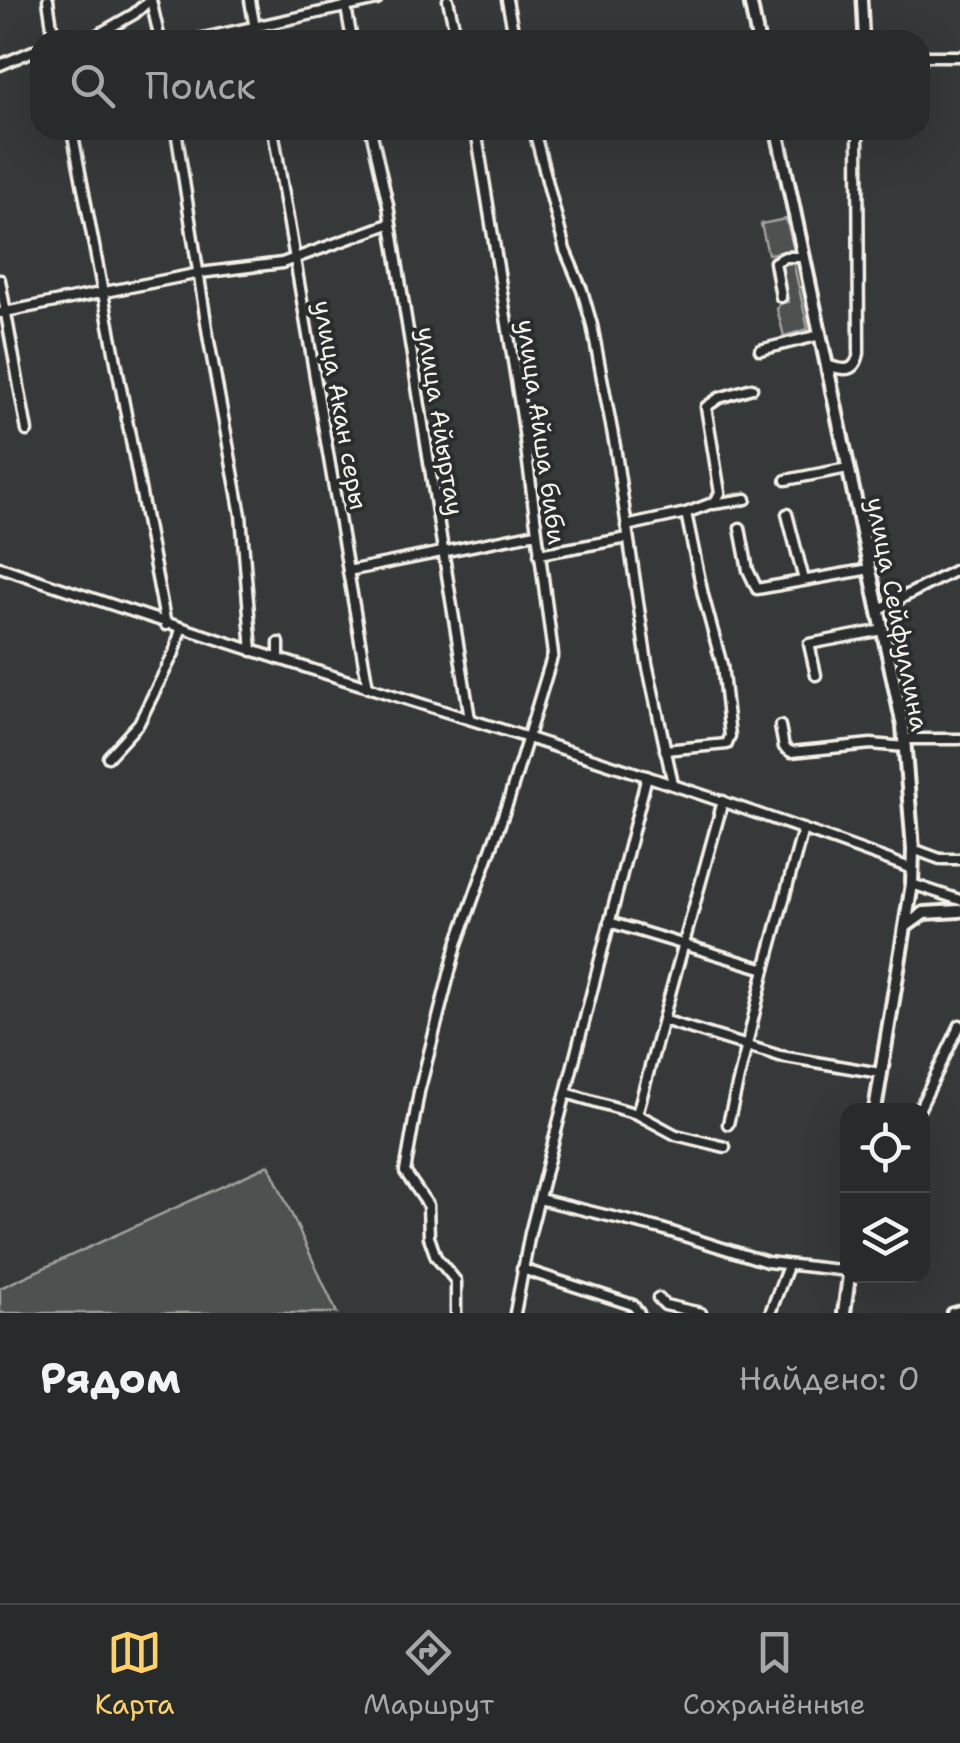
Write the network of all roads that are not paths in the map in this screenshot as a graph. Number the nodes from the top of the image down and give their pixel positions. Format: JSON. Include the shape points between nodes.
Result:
{"nodes":[{"id":1,"x":48,"y":0,"type":"edge"},
{"id":2,"x":151,"y":0,"type":"edge"},
{"id":3,"x":250,"y":0,"type":"edge"},
{"id":4,"x":377,"y":0,"type":"edge"},
{"id":5,"x":448,"y":0,"type":"edge"},
{"id":6,"x":507,"y":0,"type":"edge"},
{"id":7,"x":750,"y":0,"type":"edge"},
{"id":8,"x":862,"y":0,"type":"edge"},
{"id":9,"x":346,"y":7,"type":"junction"},
{"id":10,"x":255,"y":27,"type":"junction"},
{"id":11,"x":52,"y":30,"type":"edge"},
{"id":12,"x":106,"y":30,"type":"edge"},
{"id":13,"x":158,"y":30,"type":"edge"},
{"id":14,"x":241,"y":30,"type":"edge"},
{"id":15,"x":255,"y":30,"type":"edge"},
{"id":16,"x":350,"y":30,"type":"edge"},
{"id":17,"x":454,"y":30,"type":"edge"},
{"id":18,"x":512,"y":30,"type":"edge"},
{"id":19,"x":756,"y":30,"type":"edge"},
{"id":20,"x":864,"y":30,"type":"edge"},
{"id":21,"x":30,"y":52,"type":"edge"},
{"id":22,"x":930,"y":56,"type":"edge"},
{"id":23,"x":960,"y":56,"type":"edge"},
{"id":24,"x":0,"y":65,"type":"edge"},
{"id":25,"x":74,"y":140,"type":"edge"},
{"id":26,"x":178,"y":140,"type":"edge"},
{"id":27,"x":274,"y":140,"type":"edge"},
{"id":28,"x":373,"y":140,"type":"edge"},
{"id":29,"x":478,"y":140,"type":"edge"},
{"id":30,"x":537,"y":140,"type":"edge"},
{"id":31,"x":779,"y":140,"type":"edge"},
{"id":32,"x":858,"y":140,"type":"edge"},
{"id":33,"x":390,"y":224,"type":"junction"},
{"id":34,"x":804,"y":257,"type":"junction"},
{"id":35,"x":296,"y":259,"type":"junction"},
{"id":36,"x":200,"y":273,"type":"junction"},
{"id":37,"x":0,"y":280,"type":"edge"},
{"id":38,"x":104,"y":292,"type":"junction"},
{"id":39,"x":781,"y":297,"type":"dead end"},
{"id":40,"x":3,"y":313,"type":"edge"},
{"id":41,"x":820,"y":335,"type":"junction"},
{"id":42,"x":760,"y":350,"type":"dead end"},
{"id":43,"x":826,"y":365,"type":"junction"},
{"id":44,"x":752,"y":388,"type":"dead end"},
{"id":45,"x":27,"y":431,"type":"dead end"},
{"id":46,"x":848,"y":468,"type":"junction"},
{"id":47,"x":786,"y":480,"type":"dead end"},
{"id":48,"x":746,"y":499,"type":"dead end"},
{"id":49,"x":713,"y":504,"type":"junction"},
{"id":50,"x":686,"y":513,"type":"junction"},
{"id":51,"x":788,"y":514,"type":"dead end"},
{"id":52,"x":626,"y":526,"type":"junction"},
{"id":53,"x":740,"y":528,"type":"dead end"},
{"id":54,"x":536,"y":533,"type":"junction"},
{"id":55,"x":628,"y":538,"type":"junction"},
{"id":56,"x":443,"y":552,"type":"junction"},
{"id":57,"x":540,"y":554,"type":"junction"},
{"id":58,"x":0,"y":567,"type":"edge"},
{"id":59,"x":960,"y":568,"type":"edge"},
{"id":60,"x":870,"y":569,"type":"junction"},
{"id":61,"x":348,"y":571,"type":"junction"},
{"id":62,"x":804,"y":580,"type":"junction"},
{"id":63,"x":878,"y":610,"type":"junction"},
{"id":64,"x":166,"y":625,"type":"junction"},
{"id":65,"x":180,"y":630,"type":"junction"},
{"id":66,"x":882,"y":630,"type":"junction"},
{"id":67,"x":279,"y":643,"type":"dead end"},
{"id":68,"x":252,"y":651,"type":"junction"},
{"id":69,"x":280,"y":660,"type":"junction"},
{"id":70,"x":816,"y":675,"type":"dead end"},
{"id":71,"x":368,"y":688,"type":"junction"},
{"id":72,"x":470,"y":720,"type":"junction"},
{"id":73,"x":780,"y":726,"type":"dead end"},
{"id":74,"x":529,"y":737,"type":"junction"},
{"id":75,"x":960,"y":738,"type":"edge"},
{"id":76,"x":904,"y":743,"type":"junction"},
{"id":77,"x":665,"y":750,"type":"junction"},
{"id":78,"x":108,"y":757,"type":"dead end"},
{"id":79,"x":646,"y":776,"type":"junction"},
{"id":80,"x":673,"y":784,"type":"junction"},
{"id":81,"x":723,"y":801,"type":"junction"},
{"id":82,"x":804,"y":830,"type":"junction"},
{"id":83,"x":913,"y":849,"type":"junction"},
{"id":84,"x":960,"y":859,"type":"edge"},
{"id":85,"x":912,"y":869,"type":"junction"},
{"id":86,"x":912,"y":884,"type":"junction"},
{"id":87,"x":960,"y":900,"type":"edge"},
{"id":88,"x":960,"y":911,"type":"edge"},
{"id":89,"x":609,"y":922,"type":"junction"},
{"id":90,"x":905,"y":927,"type":"junction"},
{"id":91,"x":683,"y":945,"type":"junction"},
{"id":92,"x":765,"y":969,"type":"junction"},
{"id":93,"x":664,"y":1020,"type":"junction"},
{"id":94,"x":960,"y":1025,"type":"edge"},
{"id":95,"x":747,"y":1046,"type":"junction"},
{"id":96,"x":880,"y":1074,"type":"junction"},
{"id":97,"x":566,"y":1093,"type":"junction"},
{"id":98,"x":876,"y":1103,"type":"edge"},
{"id":99,"x":922,"y":1103,"type":"edge"},
{"id":100,"x":637,"y":1114,"type":"junction"},
{"id":101,"x":728,"y":1124,"type":"dead end"},
{"id":102,"x":725,"y":1146,"type":"dead end"},
{"id":103,"x":539,"y":1199,"type":"junction"},
{"id":104,"x":788,"y":1266,"type":"junction"},
{"id":105,"x":522,"y":1268,"type":"junction"},
{"id":106,"x":840,"y":1272,"type":"edge"},
{"id":107,"x":847,"y":1283,"type":"edge"},
{"id":108,"x":658,"y":1298,"type":"dead end"},
{"id":109,"x":636,"y":1309,"type":"edge"},
{"id":110,"x":960,"y":1311,"type":"edge"},
{"id":111,"x":456,"y":1313,"type":"edge"},
{"id":112,"x":514,"y":1313,"type":"edge"},
{"id":113,"x":702,"y":1313,"type":"edge"},
{"id":114,"x":770,"y":1313,"type":"edge"},
{"id":115,"x":844,"y":1313,"type":"edge"},
{"id":116,"x":952,"y":1313,"type":"edge"}],
"edges":[{"from":1,"to":11,"type":"street"},
{"from":2,"to":12,"type":"street"},
{"from":2,"to":13,"type":"street"},
{"from":3,"to":10,"type":"street"},
{"from":4,"to":9,"type":"street"},
{"from":5,"to":17,"type":"street"},
{"from":6,"to":18,"type":"street"},
{"from":7,"to":19,"type":"main road"},
{"from":8,"to":20,"type":"street"},
{"from":9,"to":10,"type":"street"},
{"from":9,"to":16,"type":"street"},
{"from":10,"to":14,"type":"street"},
{"from":10,"to":15,"type":"street"},
{"from":21,"to":24,"type":"street"},
{"from":22,"to":23,"type":"street"},
{"from":25,"to":38,"type":"street"},
{"from":26,"to":36,"type":"street"},
{"from":27,"to":35,"type":"street","name":"улица Акан серы"},
{"from":28,"to":33,"type":"street","name":"улица Айыртау"},
{"from":29,"to":54,"type":"street","name":"улица Айша биби"},
{"from":30,"to":52,"type":"street","via":[[592,324]]},
{"from":31,"to":34,"type":"main road","name":"улица Сейфуллина"},
{"from":32,"to":43,"type":"street","via":[[859,352],[852,368]]},
{"from":33,"to":35,"type":"street"},
{"from":33,"to":56,"type":"street","name":"улица Айыртау"},
{"from":34,"to":39,"type":"street","via":[[774,262]]},
{"from":34,"to":41,"type":"main road","name":"улица Сейфуллина"},
{"from":35,"to":36,"type":"street"},
{"from":35,"to":61,"type":"street","name":"улица Акан серы"},
{"from":36,"to":38,"type":"street"},
{"from":36,"to":68,"type":"street","via":[[242,514]]},
{"from":37,"to":40,"type":"street"},
{"from":38,"to":40,"type":"street"},
{"from":38,"to":64,"type":"street"},
{"from":40,"to":45,"type":"street"},
{"from":41,"to":42,"type":"street"},
{"from":41,"to":43,"type":"main road","name":"улица Сейфуллина"},
{"from":43,"to":46,"type":"main road","name":"улица Сейфуллина"},
{"from":44,"to":49,"type":"street","via":[[706,407],[720,493]]},
{"from":46,"to":47,"type":"street"},
{"from":46,"to":60,"type":"main road","name":"улица Сейфуллина"},
{"from":48,"to":49,"type":"street"},
{"from":49,"to":50,"type":"street"},
{"from":50,"to":52,"type":"street"},
{"from":50,"to":77,"type":"street","via":[[722,665],[730,741]]},
{"from":51,"to":62,"type":"street"},
{"from":52,"to":55,"type":"street"},
{"from":53,"to":62,"type":"street","via":[[758,590]]},
{"from":54,"to":56,"type":"street"},
{"from":54,"to":57,"type":"street","name":"улица Айша биби"},
{"from":55,"to":57,"type":"street"},
{"from":55,"to":77,"type":"street"},
{"from":56,"to":61,"type":"street"},
{"from":56,"to":72,"type":"street","name":"улица Айыртау"},
{"from":57,"to":74,"type":"street","name":"улица Айша биби","via":[[554,654]]},
{"from":58,"to":64,"type":"street"},
{"from":59,"to":63,"type":"street"},
{"from":60,"to":62,"type":"street"},
{"from":60,"to":63,"type":"main road","name":"улица Сейфуллина"},
{"from":61,"to":71,"type":"street","name":"улица Акан серы"},
{"from":63,"to":66,"type":"main road","name":"улица Сейфуллина"},
{"from":64,"to":65,"type":"street"},
{"from":65,"to":68,"type":"street"},
{"from":65,"to":78,"type":"street","via":[[139,723]]},
{"from":66,"to":70,"type":"street","via":[[809,644]]},
{"from":66,"to":76,"type":"main road","name":"улица Сейфуллина"},
{"from":67,"to":69,"type":"street"},
{"from":68,"to":69,"type":"street"},
{"from":69,"to":71,"type":"street"},
{"from":71,"to":72,"type":"street"},
{"from":72,"to":74,"type":"street"},
{"from":73,"to":76,"type":"street","via":[[790,752]]},
{"from":74,"to":79,"type":"street"},
{"from":74,"to":111,"type":"street","name":"улица Айша биби","via":[[462,925],[405,1172],[428,1205],[436,1257],[456,1281]]},
{"from":75,"to":76,"type":"street"},
{"from":76,"to":83,"type":"main road","name":"улица Сейфуллина"},
{"from":77,"to":80,"type":"street"},
{"from":79,"to":80,"type":"street"},
{"from":79,"to":89,"type":"street"},
{"from":80,"to":81,"type":"street"},
{"from":81,"to":82,"type":"street"},
{"from":81,"to":91,"type":"street"},
{"from":82,"to":85,"type":"street"},
{"from":82,"to":92,"type":"street"},
{"from":83,"to":84,"type":"street"},
{"from":83,"to":85,"type":"main road","name":"улица Сейфуллина"},
{"from":85,"to":86,"type":"main road","name":"улица Сейфуллина"},
{"from":86,"to":87,"type":"street"},
{"from":86,"to":90,"type":"main road","name":"улица Сейфуллина"},
{"from":88,"to":90,"type":"main road","via":[[924,913]]},
{"from":89,"to":91,"type":"street"},
{"from":89,"to":97,"type":"street"},
{"from":90,"to":96,"type":"main road","name":"улица Сейфуллина"},
{"from":91,"to":92,"type":"street"},
{"from":91,"to":93,"type":"street"},
{"from":92,"to":95,"type":"street"},
{"from":93,"to":95,"type":"street"},
{"from":93,"to":100,"type":"street"},
{"from":94,"to":99,"type":"street"},
{"from":95,"to":96,"type":"street"},
{"from":95,"to":101,"type":"street"},
{"from":96,"to":98,"type":"main road","name":"улица Сейфуллина"},
{"from":97,"to":100,"type":"street"},
{"from":97,"to":103,"type":"street"},
{"from":100,"to":102,"type":"street","via":[[676,1134]]},
{"from":103,"to":104,"type":"street"},
{"from":103,"to":105,"type":"street"},
{"from":104,"to":106,"type":"street"},
{"from":104,"to":114,"type":"street"},
{"from":105,"to":109,"type":"street"},
{"from":105,"to":112,"type":"street"},
{"from":107,"to":115,"type":"main road"},
{"from":108,"to":113,"type":"street"},
{"from":110,"to":116,"type":"street"}]}
